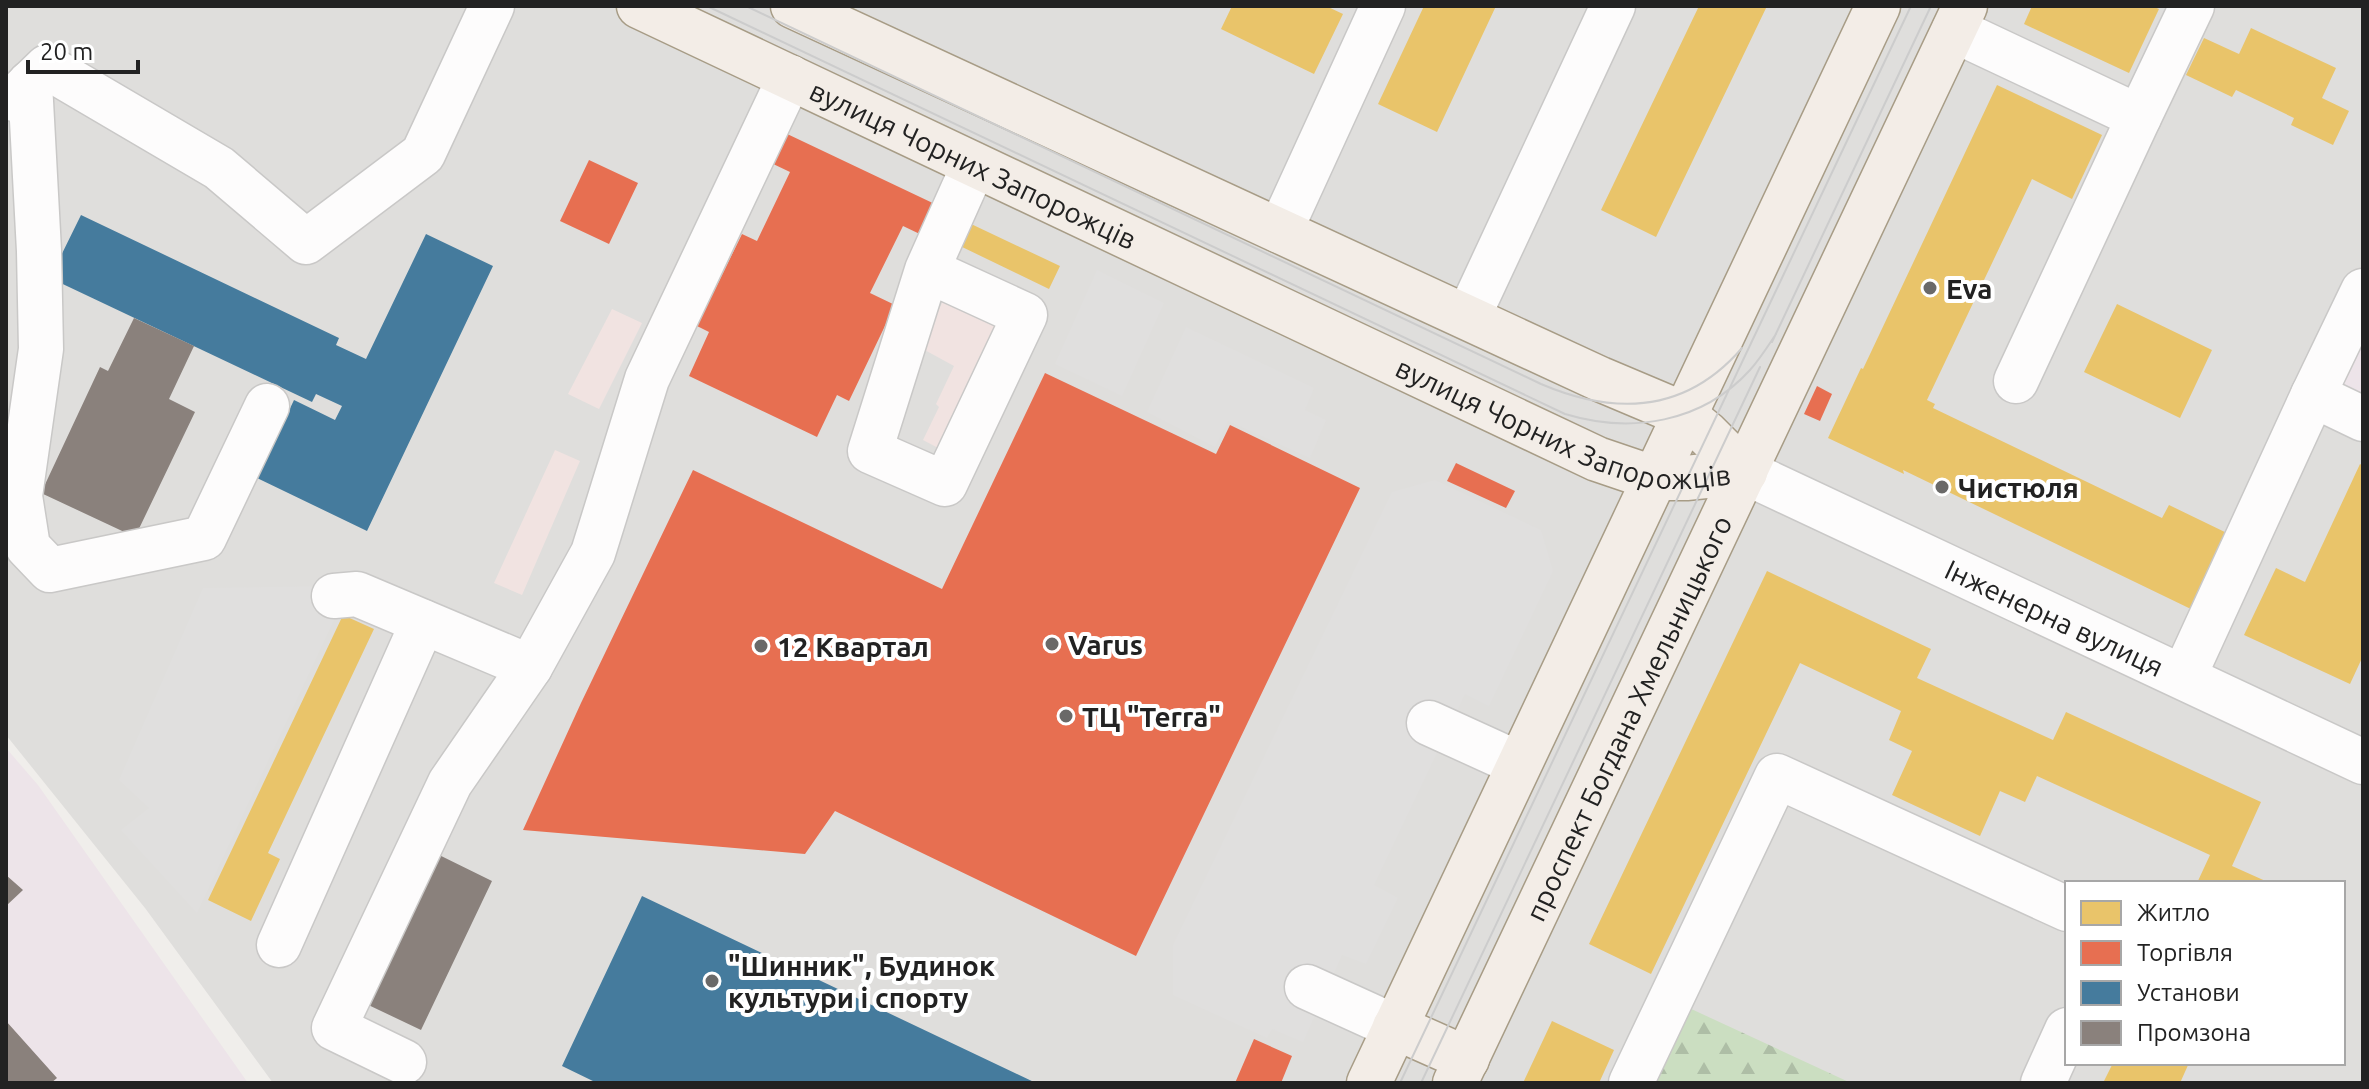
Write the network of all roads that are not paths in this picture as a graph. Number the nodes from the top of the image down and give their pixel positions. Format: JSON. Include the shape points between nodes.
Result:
{"nodes":[{"id":1,"x":492,"y":6,"type":"edge"},
{"id":2,"x":639,"y":6,"type":"edge"},
{"id":3,"x":1383,"y":6,"type":"edge"},
{"id":4,"x":1613,"y":6,"type":"edge"},
{"id":5,"x":1878,"y":6,"type":"edge"},
{"id":6,"x":2192,"y":6,"type":"edge"},
{"id":7,"x":820,"y":12,"type":"edge"},
{"id":8,"x":1959,"y":18,"type":"edge"},
{"id":9,"x":790,"y":77,"type":"junction"},
{"id":10,"x":18,"y":95,"type":"edge"},
{"id":11,"x":2139,"y":117,"type":"junction"},
{"id":12,"x":974,"y":165,"type":"junction"},
{"id":13,"x":1237,"y":212,"type":"junction"},
{"id":14,"x":1280,"y":231,"type":"junction"},
{"id":15,"x":927,"y":270,"type":"junction"},
{"id":16,"x":1208,"y":276,"type":"junction"},
{"id":17,"x":2363,"y":291,"type":"edge"},
{"id":18,"x":1468,"y":317,"type":"junction"},
{"id":19,"x":2016,"y":381,"type":"dead end"},
{"id":20,"x":2313,"y":395,"type":"junction"},
{"id":21,"x":267,"y":406,"type":"dead end"},
{"id":22,"x":1683,"y":414,"type":"junction"},
{"id":23,"x":2363,"y":419,"type":"edge"},
{"id":24,"x":1745,"y":472,"type":"junction"},
{"id":25,"x":1653,"y":478,"type":"junction"},
{"id":26,"x":334,"y":596,"type":"dead end"},
{"id":27,"x":423,"y":622,"type":"junction"},
{"id":28,"x":530,"y":667,"type":"junction"},
{"id":29,"x":2184,"y":676,"type":"junction"},
{"id":30,"x":1429,"y":723,"type":"dead end"},
{"id":31,"x":2363,"y":762,"type":"edge"},
{"id":32,"x":1519,"y":764,"type":"junction"},
{"id":33,"x":2065,"y":908,"type":"edge"},
{"id":34,"x":279,"y":945,"type":"dead end"},
{"id":35,"x":1307,"y":987,"type":"dead end"},
{"id":36,"x":1395,"y":1027,"type":"junction"},
{"id":37,"x":2065,"y":1034,"type":"edge"},
{"id":38,"x":404,"y":1062,"type":"dead end"},
{"id":39,"x":1461,"y":1071,"type":"edge"},
{"id":40,"x":1369,"y":1083,"type":"edge"},
{"id":41,"x":1631,"y":1083,"type":"edge"},
{"id":42,"x":2043,"y":1083,"type":"edge"}],
"edges":[{"from":1,"to":10,"type":"street","via":[[423,154],[306,242],[219,168],[47,67]]},
{"from":2,"to":9,"type":"main road","name":"вулиця Чорних Запорожців"},
{"from":3,"to":14,"type":"street"},
{"from":4,"to":18,"type":"street"},
{"from":5,"to":22,"type":"main road"},
{"from":6,"to":11,"type":"street"},
{"from":7,"to":13,"type":"main road","name":"вулиця Чорних Запорожців"},
{"from":8,"to":11,"type":"street"},
{"from":8,"to":24,"type":"main road","name":"проспект Богдана Хмельницького"},
{"from":9,"to":12,"type":"main road","name":"вулиця Чорних Запорожців"},
{"from":9,"to":28,"type":"street","via":[[647,379],[593,553]]},
{"from":10,"to":21,"type":"street","via":[[39,251],[41,349],[20,496],[28,547],[50,570],[204,538]]},
{"from":11,"to":19,"type":"street"},
{"from":12,"to":15,"type":"street"},
{"from":12,"to":16,"type":"main road","name":"вулиця Чорних Запорожців"},
{"from":13,"to":14,"type":"main road","name":"вулиця Чорних Запорожців"},
{"from":13,"to":16,"type":"main road"},
{"from":14,"to":18,"type":"main road","name":"вулиця Чорних Запорожців"},
{"from":15,"to":15,"type":"street","via":[[1025,315],[945,484],[870,451]]},
{"from":16,"to":25,"type":"main road","name":"вулиця Чорних Запорожців","via":[[1597,459]]},
{"from":17,"to":20,"type":"street"},
{"from":18,"to":22,"type":"main road","name":"вулиця Чорних Запорожців"},
{"from":20,"to":23,"type":"street"},
{"from":20,"to":29,"type":"street"},
{"from":22,"to":24,"type":"main road","name":"вулиця Чорних Запорожців"},
{"from":22,"to":25,"type":"main road"},
{"from":24,"to":25,"type":"main road","name":"вулиця Чорних Запорожців"},
{"from":24,"to":29,"type":"street","name":"Інженерна вулиця"},
{"from":24,"to":39,"type":"main road","name":"проспект Богдана Хмельницького"},
{"from":25,"to":32,"type":"main road"},
{"from":26,"to":27,"type":"street","via":[[357,594]]},
{"from":27,"to":28,"type":"street"},
{"from":27,"to":34,"type":"street"},
{"from":28,"to":38,"type":"street","via":[[450,783],[334,1028]]},
{"from":29,"to":31,"type":"street","name":"Інженерна вулиця"},
{"from":30,"to":32,"type":"street"},
{"from":32,"to":36,"type":"main road"},
{"from":33,"to":41,"type":"street","via":[[1777,776]]},
{"from":35,"to":36,"type":"street"},
{"from":36,"to":39,"type":"main road"},
{"from":36,"to":40,"type":"main road"},
{"from":37,"to":42,"type":"street"}]}
